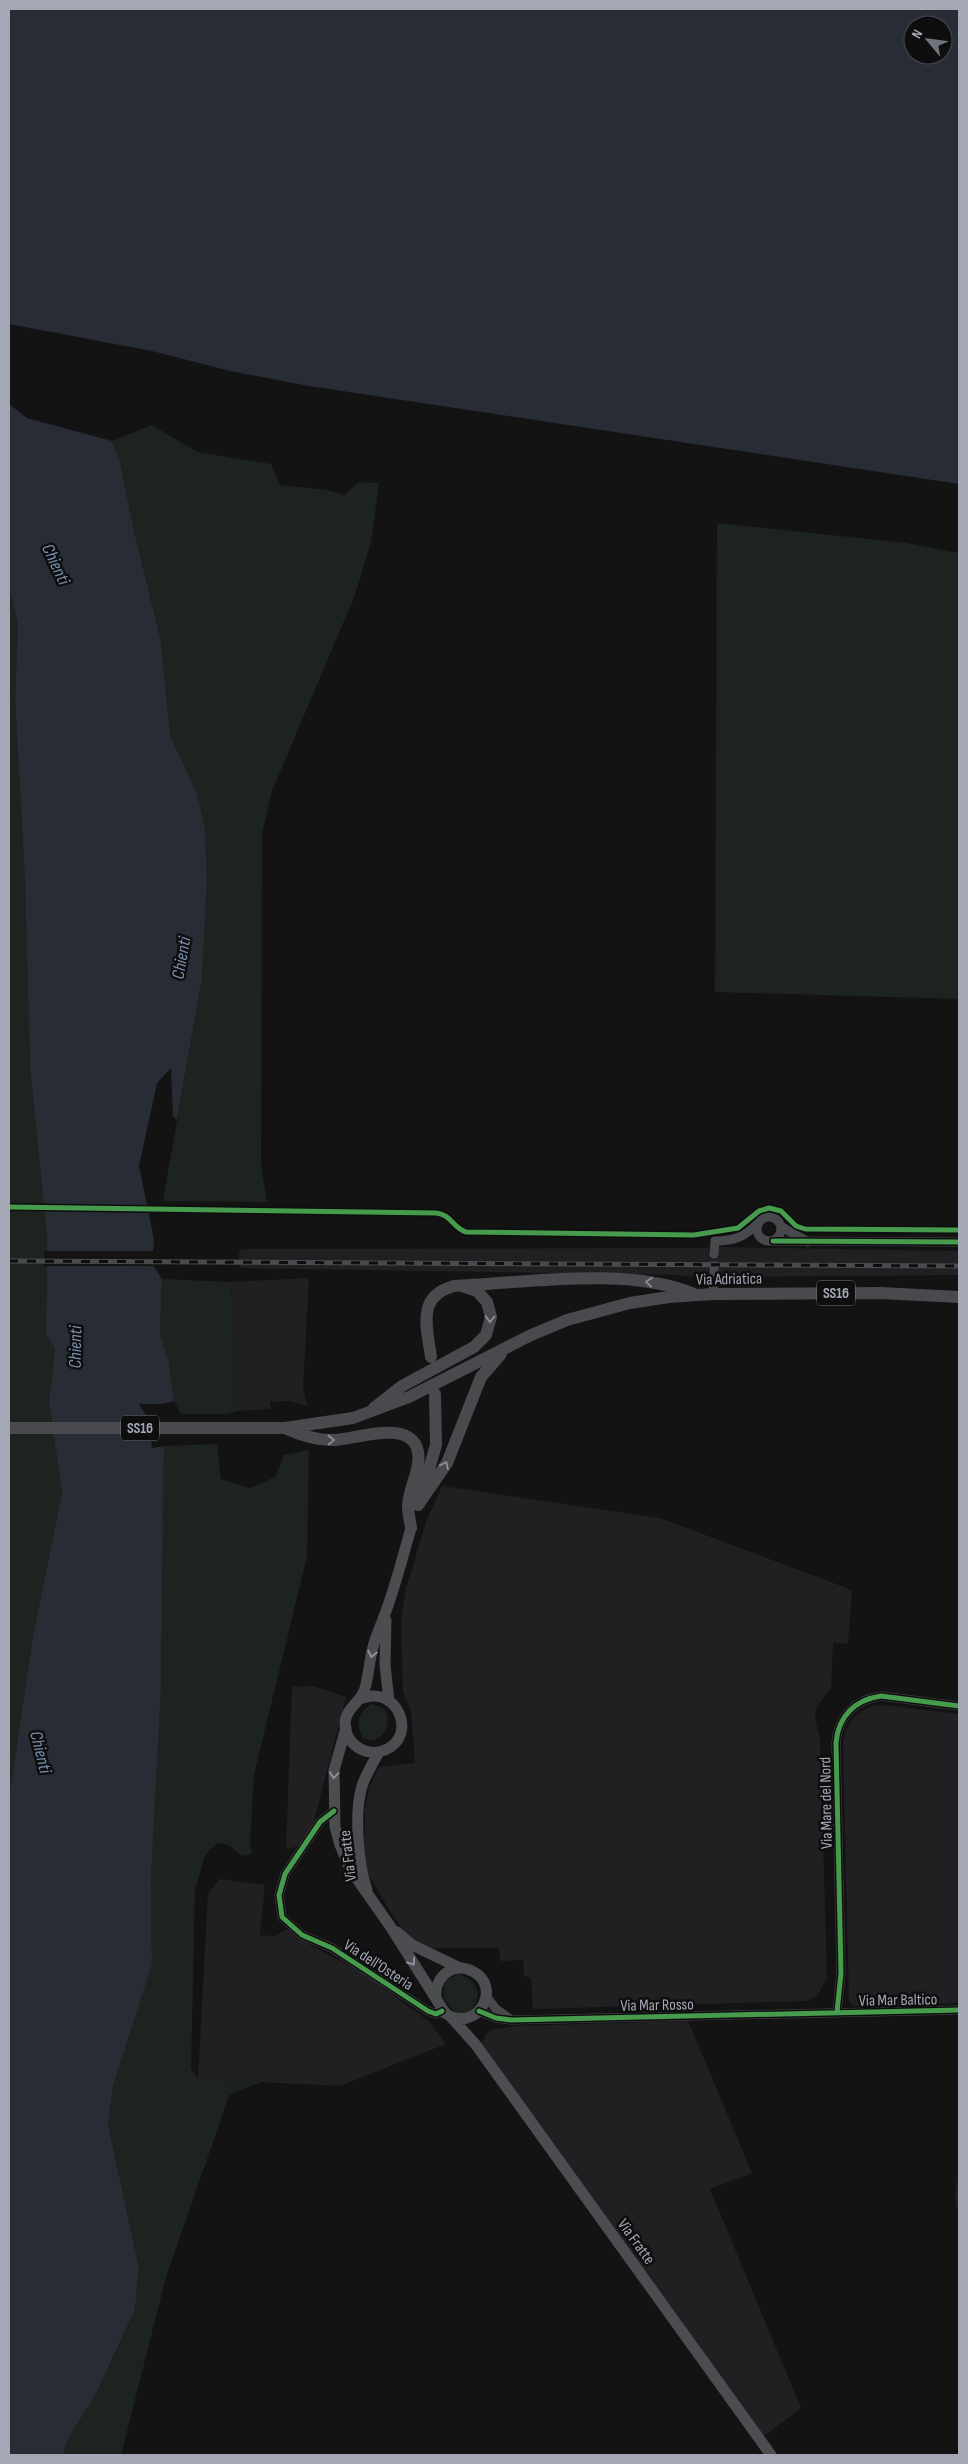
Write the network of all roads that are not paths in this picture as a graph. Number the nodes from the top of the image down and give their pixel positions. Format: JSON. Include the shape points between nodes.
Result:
{"nodes":[{"id":1,"x":759,"y":1223,"type":"junction"},
{"id":2,"x":782,"y":1226,"type":"junction"},
{"id":3,"x":773,"y":1241,"type":"junction"},
{"id":4,"x":808,"y":1242,"type":"junction"},
{"id":5,"x":959,"y":1242,"type":"edge"},
{"id":6,"x":714,"y":1254,"type":"tunnel mouth"},
{"id":7,"x":714,"y":1270,"type":"tunnel mouth"},
{"id":8,"x":461,"y":1286,"type":"junction"},
{"id":9,"x":714,"y":1294,"type":"junction"},
{"id":10,"x":696,"y":1295,"type":"junction"},
{"id":11,"x":959,"y":1297,"type":"edge"},
{"id":12,"x":508,"y":1347,"type":"junction"},
{"id":13,"x":431,"y":1357,"type":"dead end"},
{"id":14,"x":435,"y":1394,"type":"dead end"},
{"id":15,"x":369,"y":1414,"type":"junction"},
{"id":16,"x":9,"y":1428,"type":"edge"},
{"id":17,"x":285,"y":1428,"type":"junction"},
{"id":18,"x":418,"y":1505,"type":"junction"},
{"id":19,"x":411,"y":1528,"type":"junction"},
{"id":20,"x":386,"y":1610,"type":"junction"},
{"id":21,"x":360,"y":1699,"type":"junction"},
{"id":22,"x":390,"y":1701,"type":"junction"},
{"id":23,"x":959,"y":1706,"type":"edge"},
{"id":24,"x":346,"y":1728,"type":"junction"},
{"id":25,"x":379,"y":1752,"type":"junction"},
{"id":26,"x":334,"y":1812,"type":"junction"},
{"id":27,"x":372,"y":1901,"type":"junction"},
{"id":28,"x":390,"y":1926,"type":"junction"},
{"id":29,"x":460,"y":1968,"type":"junction"},
{"id":30,"x":486,"y":1996,"type":"junction"},
{"id":31,"x":436,"y":1997,"type":"junction"},
{"id":32,"x":959,"y":2010,"type":"edge"},
{"id":33,"x":478,"y":2012,"type":"junction"},
{"id":34,"x":837,"y":2012,"type":"junction"},
{"id":35,"x":447,"y":2014,"type":"junction"},
{"id":36,"x":511,"y":2020,"type":"junction"},
{"id":37,"x":476,"y":2045,"type":"junction"},
{"id":38,"x":771,"y":2455,"type":"edge"}],
"edges":[{"from":1,"to":2,"type":"street","via":[[763,1218],[771,1217]]},
{"from":1,"to":3,"type":"street","via":[[759,1236],[765,1241]]},
{"from":1,"to":6,"type":"street","via":[[748,1234],[733,1241],[715,1241]]},
{"from":2,"to":3,"type":"street","via":[[781,1234]]},
{"from":2,"to":4,"type":"street"},
{"from":3,"to":4,"type":"street"},
{"from":4,"to":5,"type":"street"},
{"from":7,"to":9,"type":"street"},
{"from":10,"to":8,"type":"main road","one_way":true,"via":[[667,1284],[603,1280]]},
{"from":8,"to":13,"type":"main road","via":[[442,1290],[429,1304],[426,1322]]},
{"from":8,"to":15,"type":"main road","one_way":true,"via":[[477,1291],[487,1302],[491,1317],[486,1335],[474,1347],[402,1386]]},
{"from":9,"to":10,"type":"main road","name":"Via Adriatica","number":"SS16"},
{"from":9,"to":11,"type":"main road","name":"Via Adriatica","number":"SS16","via":[[880,1293]]},
{"from":10,"to":12,"type":"main road","name":"Via Adriatica","number":"SS16","via":[[599,1310],[558,1323]]},
{"from":12,"to":15,"type":"main road","number":"SS16"},
{"from":18,"to":12,"type":"main road","one_way":true,"via":[[447,1463],[481,1377]]},
{"from":14,"to":18,"type":"main road","via":[[436,1445]]},
{"from":15,"to":17,"type":"main road","number":"SS16"},
{"from":16,"to":17,"type":"main road","number":"SS16"},
{"from":17,"to":19,"type":"main road","one_way":true,"via":[[317,1440],[386,1432],[410,1439],[419,1458],[408,1504]]},
{"from":18,"to":19,"type":"main road"},
{"from":19,"to":20,"type":"main road","name":"Via Fratte"},
{"from":20,"to":21,"type":"main road","name":"Via Fratte","one_way":true},
{"from":20,"to":22,"type":"main road","name":"Via Fratte","via":[[385,1659]]},
{"from":21,"to":22,"type":"main road","via":[[377,1696]]},
{"from":21,"to":24,"type":"main road","name":"Via Fratte","via":[[349,1711]]},
{"from":22,"to":25,"type":"main road","name":"Via Fratte","via":[[400,1715],[402,1729],[393,1745]]},
{"from":23,"to":34,"type":"street","name":"Via Mare del Nord","via":[[872,1697],[852,1708],[839,1726],[836,1743],[841,1973]]},
{"from":24,"to":25,"type":"main road","via":[[350,1740],[357,1747]]},
{"from":24,"to":26,"type":"main road","name":"Via Fratte","one_way":true,"via":[[334,1770]]},
{"from":25,"to":27,"type":"main road","name":"Via Fratte","via":[[366,1776],[358,1803],[364,1880]]},
{"from":26,"to":27,"type":"main road","name":"Via Fratte","via":[[344,1857]]},
{"from":26,"to":35,"type":"street","name":"Via dell'Osteria","via":[[320,1822],[285,1874],[279,1896],[282,1917],[302,1935],[332,1948],[428,2011]]},
{"from":27,"to":28,"type":"main road","name":"Via Fratte"},
{"from":28,"to":29,"type":"main road","name":"Via Fratte","via":[[412,1946]]},
{"from":28,"to":31,"type":"main road","name":"Via Fratte","one_way":true},
{"from":29,"to":30,"type":"main road","name":"Via Fratte","via":[[480,1977]]},
{"from":29,"to":31,"type":"main road","via":[[441,1977]]},
{"from":30,"to":33,"type":"main road"},
{"from":30,"to":36,"type":"street"},
{"from":31,"to":35,"type":"main road","name":"Via Fratte"},
{"from":32,"to":34,"type":"street","name":"Via Mar Baltico"},
{"from":33,"to":35,"type":"main road","via":[[467,2018]]},
{"from":33,"to":36,"type":"street","name":"Via Mar Rosso"},
{"from":33,"to":37,"type":"main road","via":[[474,2030]]},
{"from":34,"to":36,"type":"street","name":"Via Mar Rosso"},
{"from":35,"to":37,"type":"main road","name":"Via Fratte"},
{"from":37,"to":38,"type":"main road","name":"Via Fratte"}]}
